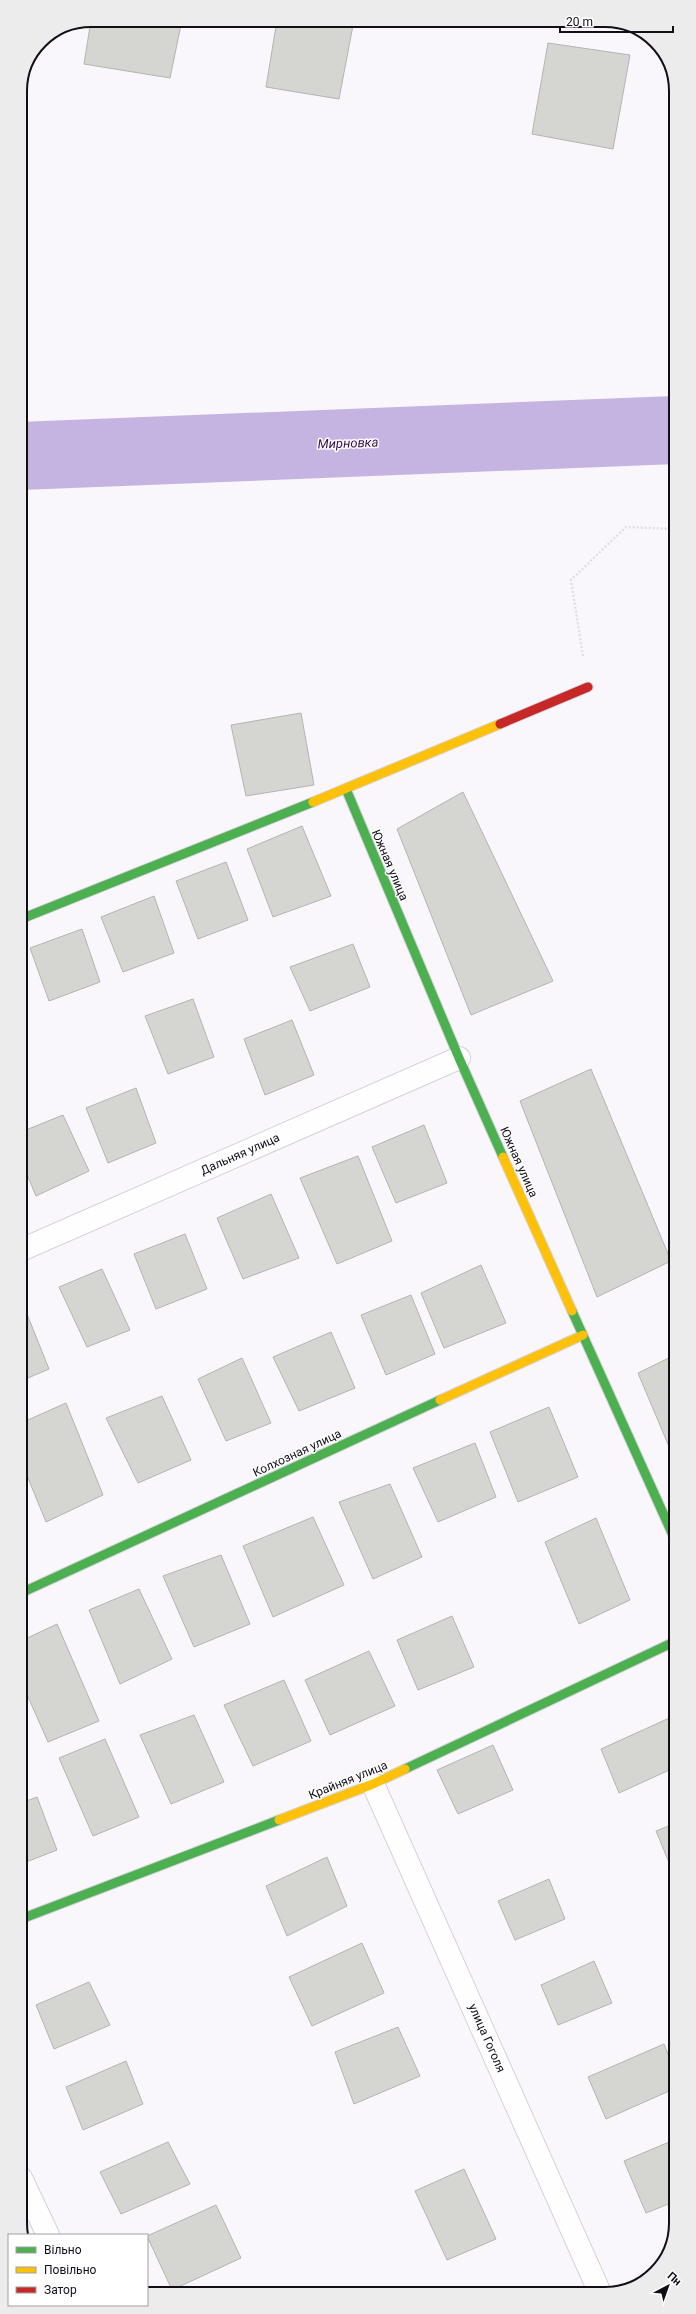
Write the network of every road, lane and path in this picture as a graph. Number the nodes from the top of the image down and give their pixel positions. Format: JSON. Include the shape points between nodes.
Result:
{"nodes":[{"id":1,"x":669,"y":529,"type":"edge"},
{"id":2,"x":588,"y":687,"type":"joint"},
{"id":3,"x":346,"y":789,"type":"junction"},
{"id":4,"x":27,"y":916,"type":"edge"},
{"id":5,"x":459,"y":1058,"type":"junction"},
{"id":6,"x":27,"y":1247,"type":"edge"},
{"id":7,"x":583,"y":1335,"type":"junction"},
{"id":8,"x":669,"y":1526,"type":"edge"},
{"id":9,"x":27,"y":1590,"type":"edge"},
{"id":10,"x":669,"y":1644,"type":"edge"},
{"id":11,"x":373,"y":1784,"type":"junction"},
{"id":12,"x":27,"y":1917,"type":"edge"},
{"id":13,"x":27,"y":2191,"type":"edge"},
{"id":14,"x":48,"y":2234,"type":"edge"},
{"id":15,"x":597,"y":2287,"type":"edge"}],
"edges":[{"from":1,"to":2,"type":"path","via":[[626,527],[572,580]]},
{"from":2,"to":3,"type":"street"},
{"from":3,"to":4,"type":"street"},
{"from":3,"to":5,"type":"street","name":"Южная улица"},
{"from":5,"to":6,"type":"street","name":"Дальняя улица"},
{"from":5,"to":7,"type":"street","name":"Южная улица"},
{"from":7,"to":8,"type":"street","name":"Южная улица"},
{"from":7,"to":9,"type":"street","name":"Колхозная улица"},
{"from":10,"to":11,"type":"street","name":"Крайняя улица"},
{"from":11,"to":12,"type":"street","name":"Крайняя улица"},
{"from":11,"to":15,"type":"street","name":"улица Гоголя"},
{"from":13,"to":14,"type":"street"}]}
